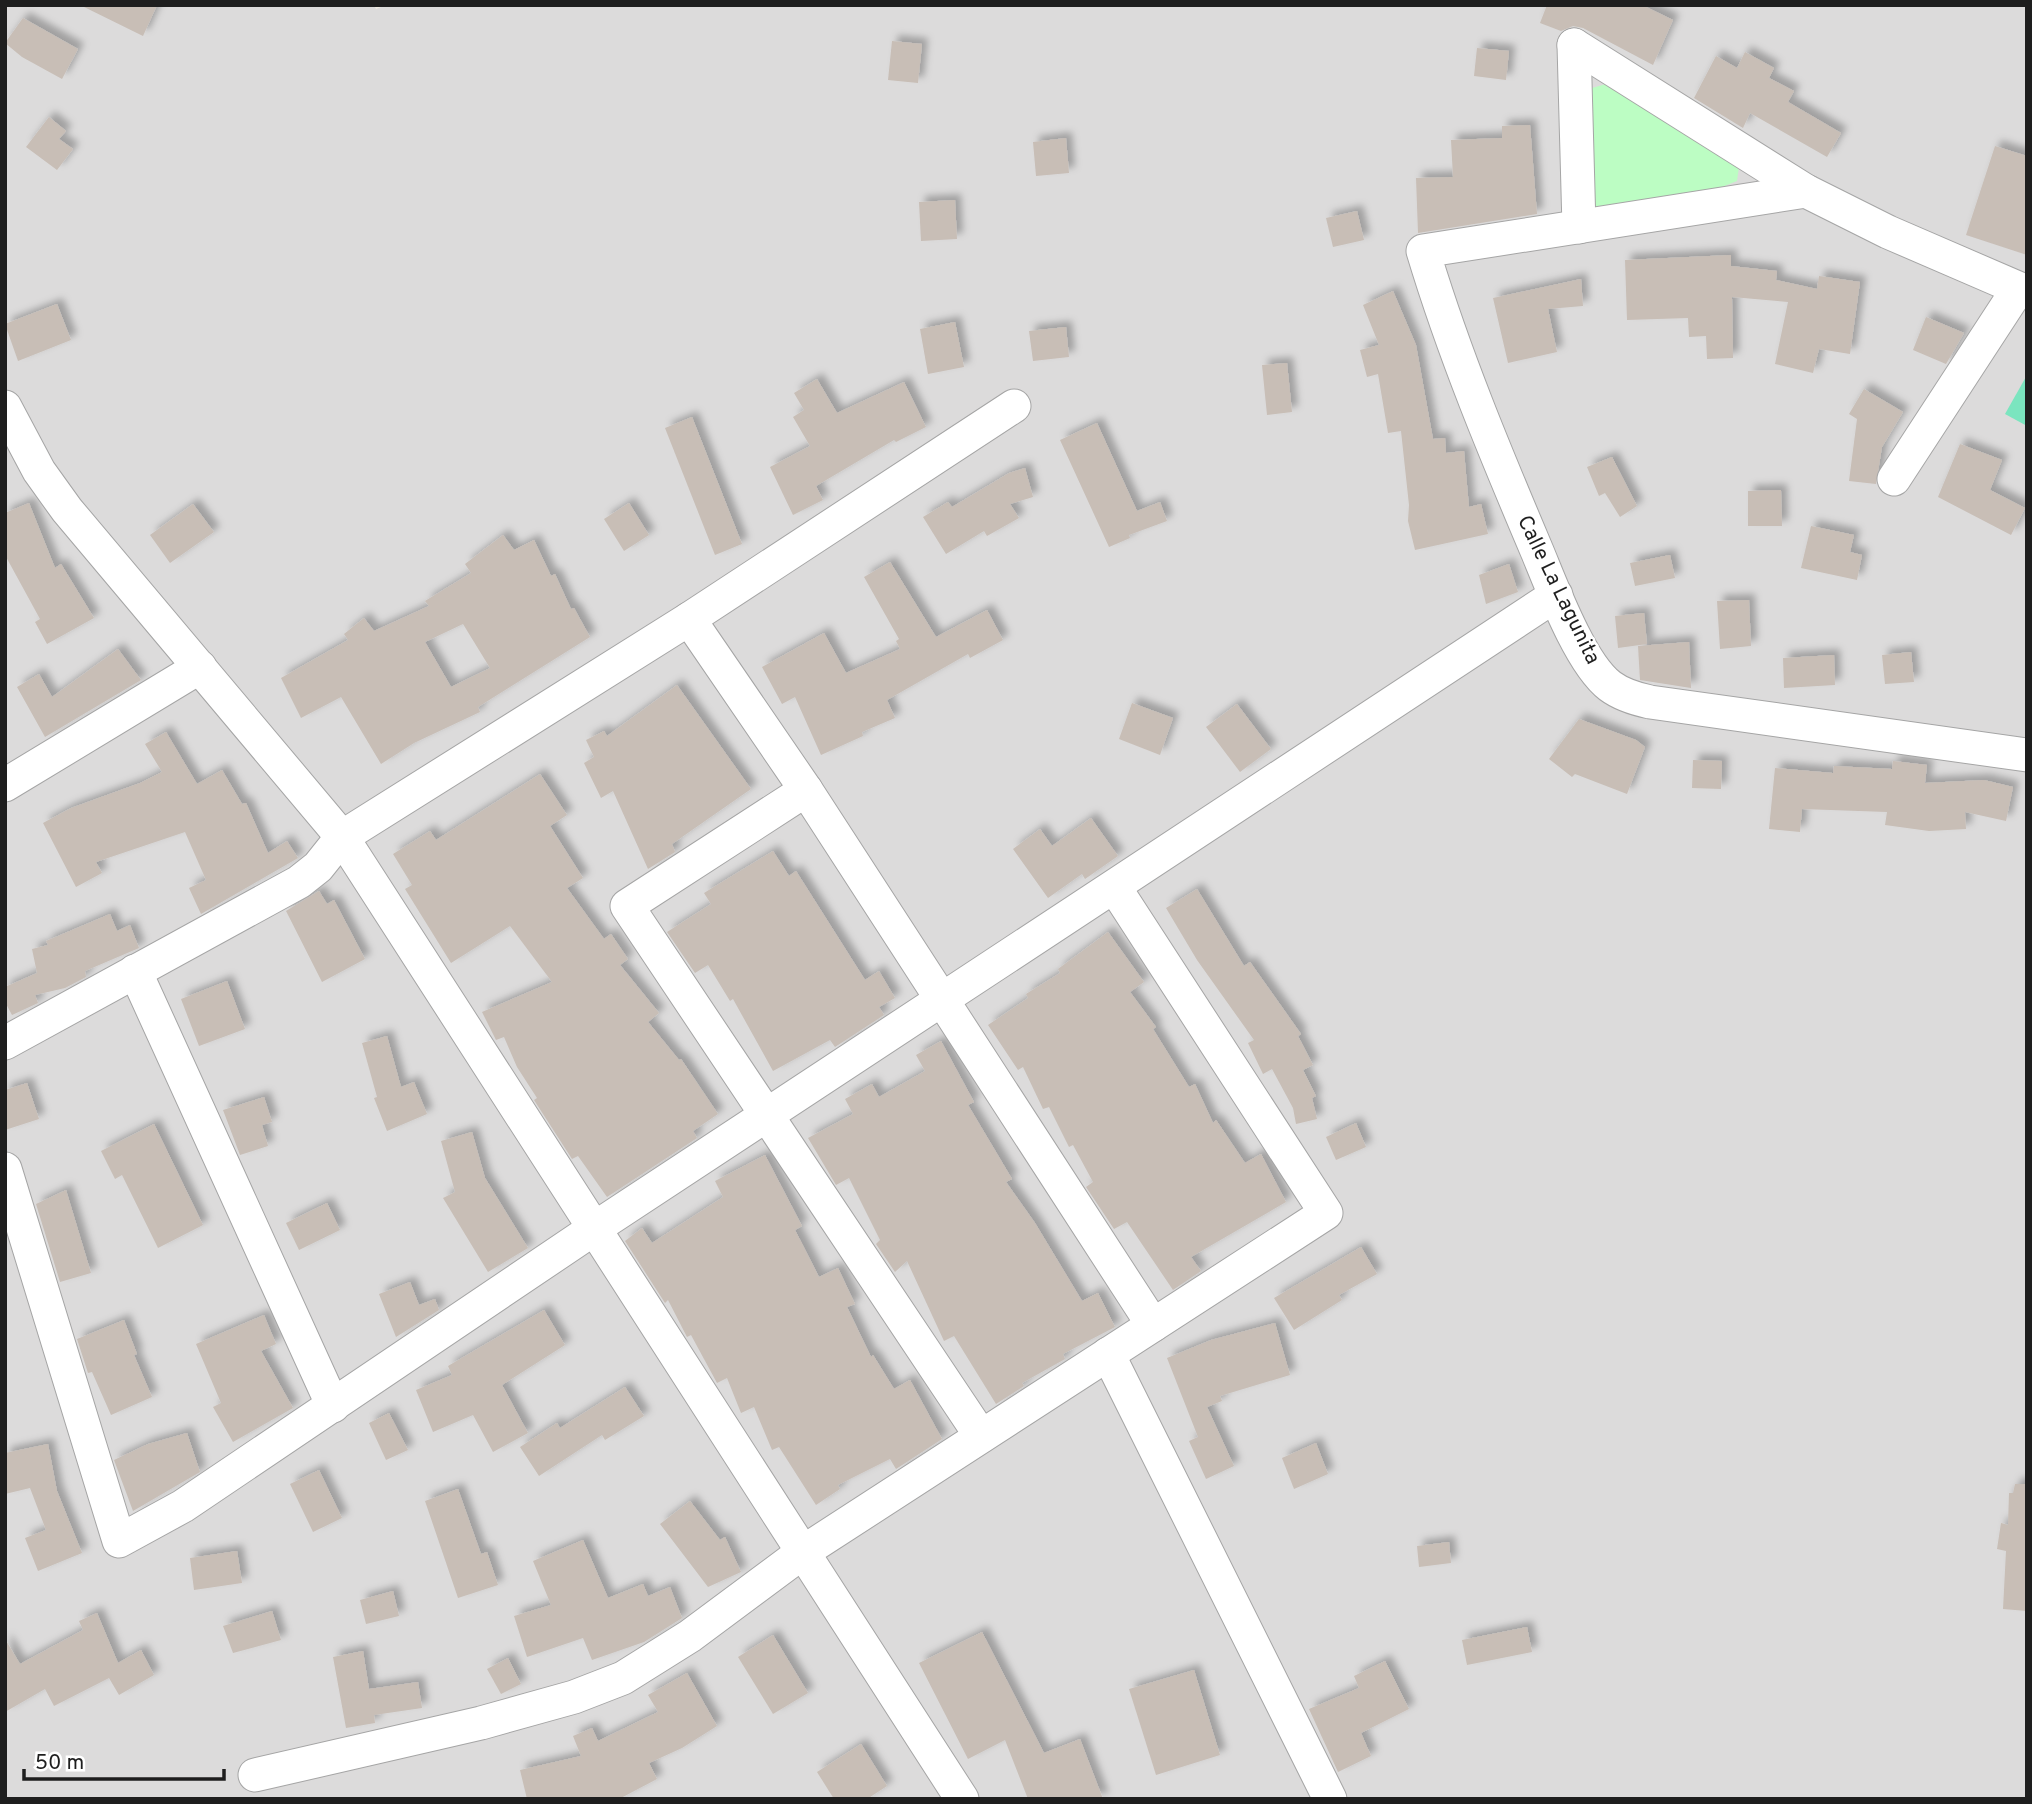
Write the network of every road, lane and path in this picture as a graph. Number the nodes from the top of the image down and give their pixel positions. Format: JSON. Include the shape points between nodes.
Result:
{"nodes":[{"id":1,"x":1806,"y":191,"type":"junction"},
{"id":2,"x":1579,"y":227,"type":"junction"},
{"id":3,"x":2022,"y":290,"type":"edge"},
{"id":4,"x":1014,"y":406,"type":"dead end"},
{"id":5,"x":5,"y":407,"type":"edge"},
{"id":6,"x":1894,"y":480,"type":"dead end"},
{"id":7,"x":1556,"y":594,"type":"junction"},
{"id":8,"x":689,"y":619,"type":"junction"},
{"id":9,"x":200,"y":667,"type":"junction"},
{"id":10,"x":2027,"y":755,"type":"edge"},
{"id":11,"x":5,"y":785,"type":"edge"},
{"id":12,"x":806,"y":790,"type":"junction"},
{"id":13,"x":342,"y":837,"type":"junction"},
{"id":14,"x":1115,"y":888,"type":"junction"},
{"id":15,"x":135,"y":971,"type":"junction"},
{"id":16,"x":943,"y":1001,"type":"junction"},
{"id":17,"x":5,"y":1043,"type":"edge"},
{"id":18,"x":767,"y":1115,"type":"junction"},
{"id":19,"x":5,"y":1169,"type":"edge"},
{"id":20,"x":595,"y":1228,"type":"junction"},
{"id":21,"x":1153,"y":1325,"type":"junction"},
{"id":22,"x":1108,"y":1354,"type":"junction"},
{"id":23,"x":333,"y":1406,"type":"junction"},
{"id":24,"x":981,"y":1436,"type":"junction"},
{"id":25,"x":803,"y":1552,"type":"junction"},
{"id":26,"x":256,"y":1775,"type":"dead end"},
{"id":27,"x":962,"y":1799,"type":"edge"},
{"id":28,"x":1331,"y":1799,"type":"edge"}],
"edges":[{"from":1,"to":2,"type":"street"},
{"from":1,"to":2,"type":"street","via":[[1574,45]]},
{"from":1,"to":3,"type":"street"},
{"from":2,"to":7,"type":"street","name":"Calle La Lagunita","via":[[1423,251],[1450,339]]},
{"from":3,"to":6,"type":"street"},
{"from":4,"to":8,"type":"street"},
{"from":5,"to":9,"type":"street","via":[[39,471],[67,510]]},
{"from":7,"to":10,"type":"street","name":"Calle La Lagunita","via":[[1590,662],[1609,686],[1628,697]]},
{"from":7,"to":14,"type":"street","via":[[1291,766]]},
{"from":8,"to":12,"type":"street"},
{"from":8,"to":13,"type":"street"},
{"from":9,"to":11,"type":"street"},
{"from":9,"to":13,"type":"street"},
{"from":12,"to":16,"type":"street"},
{"from":12,"to":18,"type":"street","via":[[627,906]]},
{"from":13,"to":15,"type":"street","via":[[299,882]]},
{"from":13,"to":20,"type":"street"},
{"from":14,"to":16,"type":"street"},
{"from":14,"to":21,"type":"street","via":[[1326,1213]]},
{"from":15,"to":17,"type":"street"},
{"from":15,"to":23,"type":"street"},
{"from":16,"to":18,"type":"street"},
{"from":16,"to":21,"type":"street"},
{"from":18,"to":20,"type":"street"},
{"from":18,"to":24,"type":"street"},
{"from":19,"to":23,"type":"street","via":[[119,1541],[183,1506]]},
{"from":20,"to":23,"type":"street"},
{"from":20,"to":25,"type":"street"},
{"from":21,"to":22,"type":"street"},
{"from":22,"to":24,"type":"street"},
{"from":22,"to":28,"type":"street"},
{"from":24,"to":25,"type":"street"},
{"from":25,"to":26,"type":"street","via":[[690,1636],[623,1678],[481,1723]]},
{"from":25,"to":27,"type":"street"}]}
